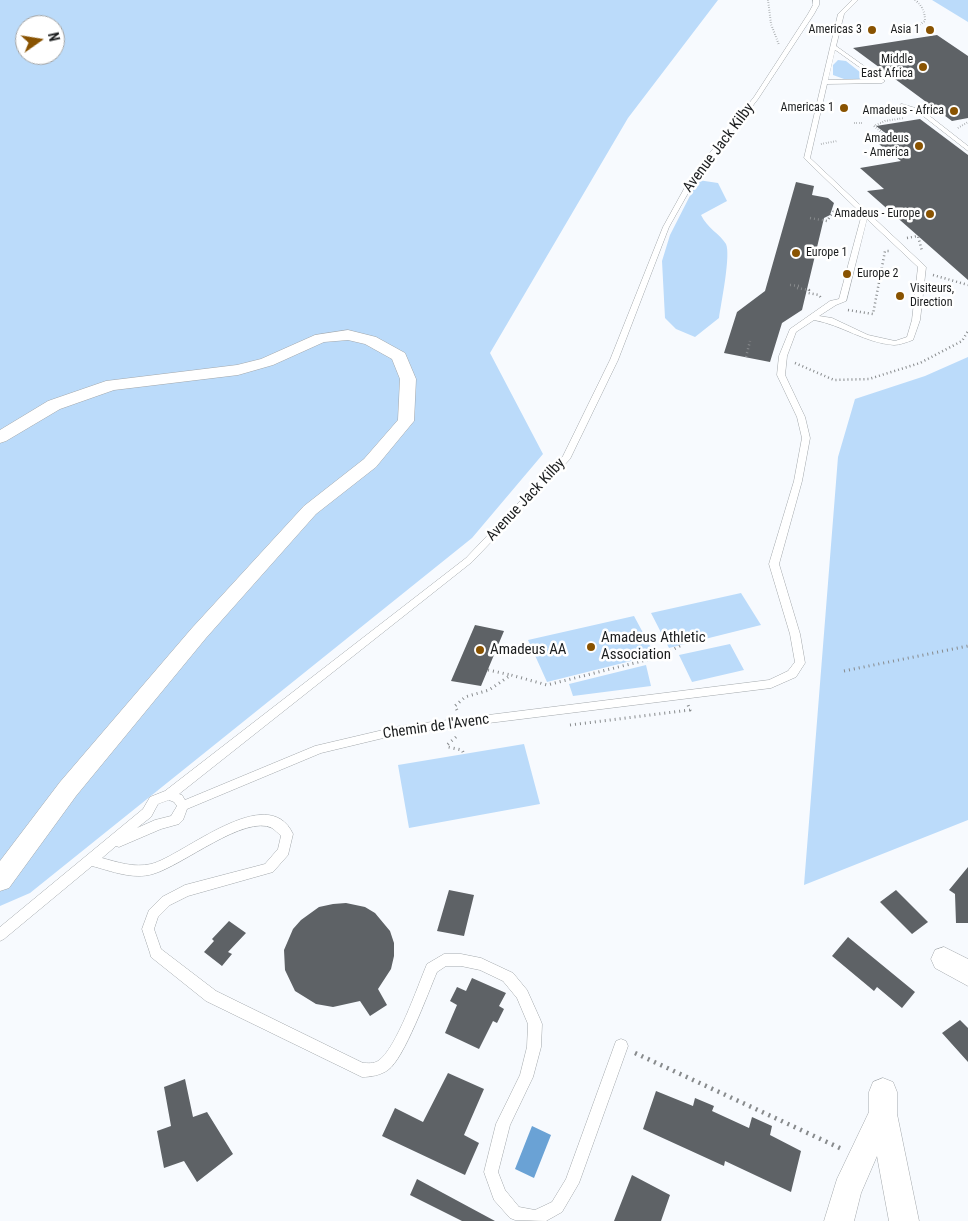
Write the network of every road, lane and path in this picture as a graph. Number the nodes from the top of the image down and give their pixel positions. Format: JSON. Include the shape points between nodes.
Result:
{"nodes":[{"id":1,"x":768,"y":0,"type":"edge"},
{"id":2,"x":816,"y":0,"type":"edge"},
{"id":3,"x":855,"y":0,"type":"edge"},
{"id":4,"x":915,"y":0,"type":"edge"},
{"id":5,"x":919,"y":25,"type":"dead end"},
{"id":6,"x":833,"y":47,"type":"junction"},
{"id":7,"x":788,"y":51,"type":"junction"},
{"id":8,"x":824,"y":82,"type":"junction"},
{"id":9,"x":902,"y":106,"type":"dead end"},
{"id":10,"x":902,"y":115,"type":"dead end"},
{"id":11,"x":965,"y":119,"type":"dead end"},
{"id":12,"x":968,"y":121,"type":"edge"},
{"id":13,"x":854,"y":123,"type":"dead end"},
{"id":14,"x":862,"y":123,"type":"dead end"},
{"id":15,"x":886,"y":136,"type":"dead end"},
{"id":16,"x":837,"y":141,"type":"dead end"},
{"id":17,"x":821,"y":144,"type":"dead end"},
{"id":18,"x":968,"y":149,"type":"edge"},
{"id":19,"x":839,"y":209,"type":"dead end"},
{"id":20,"x":865,"y":214,"type":"junction"},
{"id":21,"x":810,"y":218,"type":"dead end"},
{"id":22,"x":817,"y":218,"type":"dead end"},
{"id":23,"x":828,"y":219,"type":"junction"},
{"id":24,"x":893,"y":252,"type":"dead end"},
{"id":25,"x":928,"y":273,"type":"dead end"},
{"id":26,"x":790,"y":285,"type":"dead end"},
{"id":27,"x":968,"y":285,"type":"edge"},
{"id":28,"x":798,"y":288,"type":"dead end"},
{"id":29,"x":809,"y":290,"type":"junction"},
{"id":30,"x":819,"y":295,"type":"dead end"},
{"id":31,"x":848,"y":310,"type":"dead end"},
{"id":32,"x":812,"y":317,"type":"junction"},
{"id":33,"x":968,"y":332,"type":"edge"},
{"id":34,"x":750,"y":341,"type":"dead end"},
{"id":35,"x":783,"y":356,"type":"junction"},
{"id":36,"x":746,"y":357,"type":"dead end"},
{"id":37,"x":0,"y":437,"type":"edge"},
{"id":38,"x":682,"y":645,"type":"dead end"},
{"id":39,"x":968,"y":646,"type":"edge"},
{"id":40,"x":488,"y":670,"type":"dead end"},
{"id":41,"x":844,"y":671,"type":"dead end"},
{"id":42,"x":511,"y":675,"type":"junction"},
{"id":43,"x":688,"y":704,"type":"dead end"},
{"id":44,"x":459,"y":713,"type":"dead end"},
{"id":45,"x":570,"y":724,"type":"dead end"},
{"id":46,"x":458,"y":735,"type":"dead end"},
{"id":47,"x":464,"y":754,"type":"dead end"},
{"id":48,"x":169,"y":795,"type":"junction"},
{"id":49,"x":183,"y":806,"type":"junction"},
{"id":50,"x":147,"y":813,"type":"junction"},
{"id":51,"x":159,"y":824,"type":"junction"},
{"id":52,"x":109,"y":846,"type":"junction"},
{"id":53,"x":91,"y":860,"type":"junction"},
{"id":54,"x":0,"y":880,"type":"edge"},
{"id":55,"x":0,"y":935,"type":"edge"},
{"id":56,"x":944,"y":959,"type":"dead end"},
{"id":57,"x":968,"y":974,"type":"edge"},
{"id":58,"x":621,"y":1046,"type":"joint"},
{"id":59,"x":861,"y":1158,"type":"junction"},
{"id":60,"x":839,"y":1221,"type":"edge"},
{"id":61,"x":904,"y":1221,"type":"edge"}],
"edges":[{"from":1,"to":7,"type":"path","via":[[771,24],[780,46]]},
{"from":2,"to":7,"type":"lane","name":"Avenue Jack Kilby"},
{"from":3,"to":6,"type":"lane","via":[[841,14]]},
{"from":4,"to":5,"type":"path","via":[[925,14],[925,21]]},
{"from":6,"to":8,"type":"lane"},
{"from":6,"to":8,"type":"lane","via":[[882,81]]},
{"from":7,"to":48,"type":"lane","name":"Avenue Jack Kilby","via":[[756,98],[693,178],[666,226],[614,360],[567,457],[469,560]]},
{"from":8,"to":20,"type":"lane","via":[[807,158]]},
{"from":9,"to":18,"type":"lane","via":[[920,112]]},
{"from":10,"to":15,"type":"path","via":[[907,117],[874,126]]},
{"from":11,"to":12,"type":"path"},
{"from":13,"to":14,"type":"path"},
{"from":16,"to":17,"type":"path"},
{"from":19,"to":23,"type":"path"},
{"from":20,"to":32,"type":"lane","via":[[842,301]]},
{"from":20,"to":32,"type":"lane","via":[[922,267],[916,320],[910,338],[895,343],[866,337],[829,320]]},
{"from":21,"to":23,"type":"path"},
{"from":22,"to":23,"type":"path"},
{"from":24,"to":31,"type":"path","via":[[885,251],[873,314]]},
{"from":25,"to":27,"type":"path"},
{"from":26,"to":29,"type":"path"},
{"from":28,"to":29,"type":"path"},
{"from":29,"to":30,"type":"path","via":[[808,293]]},
{"from":32,"to":35,"type":"lane","via":[[793,331]]},
{"from":33,"to":35,"type":"path","via":[[962,341],[920,363],[869,379],[834,380]]},
{"from":34,"to":36,"type":"path"},
{"from":35,"to":49,"type":"lane","name":"Chemin de l'Avenc","via":[[781,379],[801,417],[806,438],[798,481],[774,564],[795,634],[800,663],[792,674],[771,684],[400,730],[319,750]]},
{"from":37,"to":54,"type":"street","via":[[54,405],[112,385],[238,370],[267,362],[321,338],[348,335],[370,340],[399,356],[408,380],[406,421],[370,463],[310,510],[199,633],[68,789]]},
{"from":38,"to":42,"type":"path","via":[[658,657],[547,685]]},
{"from":39,"to":41,"type":"path"},
{"from":40,"to":42,"type":"path"},
{"from":42,"to":44,"type":"path","via":[[489,690],[465,697],[455,706]]},
{"from":43,"to":45,"type":"path","via":[[690,710]]},
{"from":46,"to":47,"type":"path","via":[[447,745],[462,750]]},
{"from":48,"to":49,"type":"lane","via":[[178,798]]},
{"from":48,"to":50,"type":"lane","name":"Avenue Jack Kilby","via":[[154,800]]},
{"from":49,"to":51,"type":"lane","name":"Avenue Jack Kilby","via":[[175,820]]},
{"from":50,"to":51,"type":"lane","via":[[152,822]]},
{"from":50,"to":52,"type":"lane","name":"Avenue Jack Kilby"},
{"from":51,"to":52,"type":"lane","name":"Avenue Jack Kilby"},
{"from":52,"to":53,"type":"lane","name":"Avenue Jack Kilby"},
{"from":53,"to":55,"type":"lane","name":"Avenue Jack Kilby"},
{"from":53,"to":58,"type":"lane","via":[[132,870],[150,869],[170,863],[236,826],[257,820],[274,822],[287,834],[284,851],[269,868],[185,891],[166,901],[153,914],[148,929],[156,953],[211,996],[362,1070],[384,1065],[397,1049],[432,968],[444,960],[481,964],[508,977],[522,994],[535,1024],[534,1047],[526,1078],[503,1124],[491,1172],[498,1195],[515,1213],[536,1218],[557,1207],[572,1183]]},
{"from":56,"to":57,"type":"street"},
{"from":58,"to":59,"type":"path"},
{"from":59,"to":60,"type":"street"},
{"from":59,"to":61,"type":"street","via":[[883,1103]]}]}
